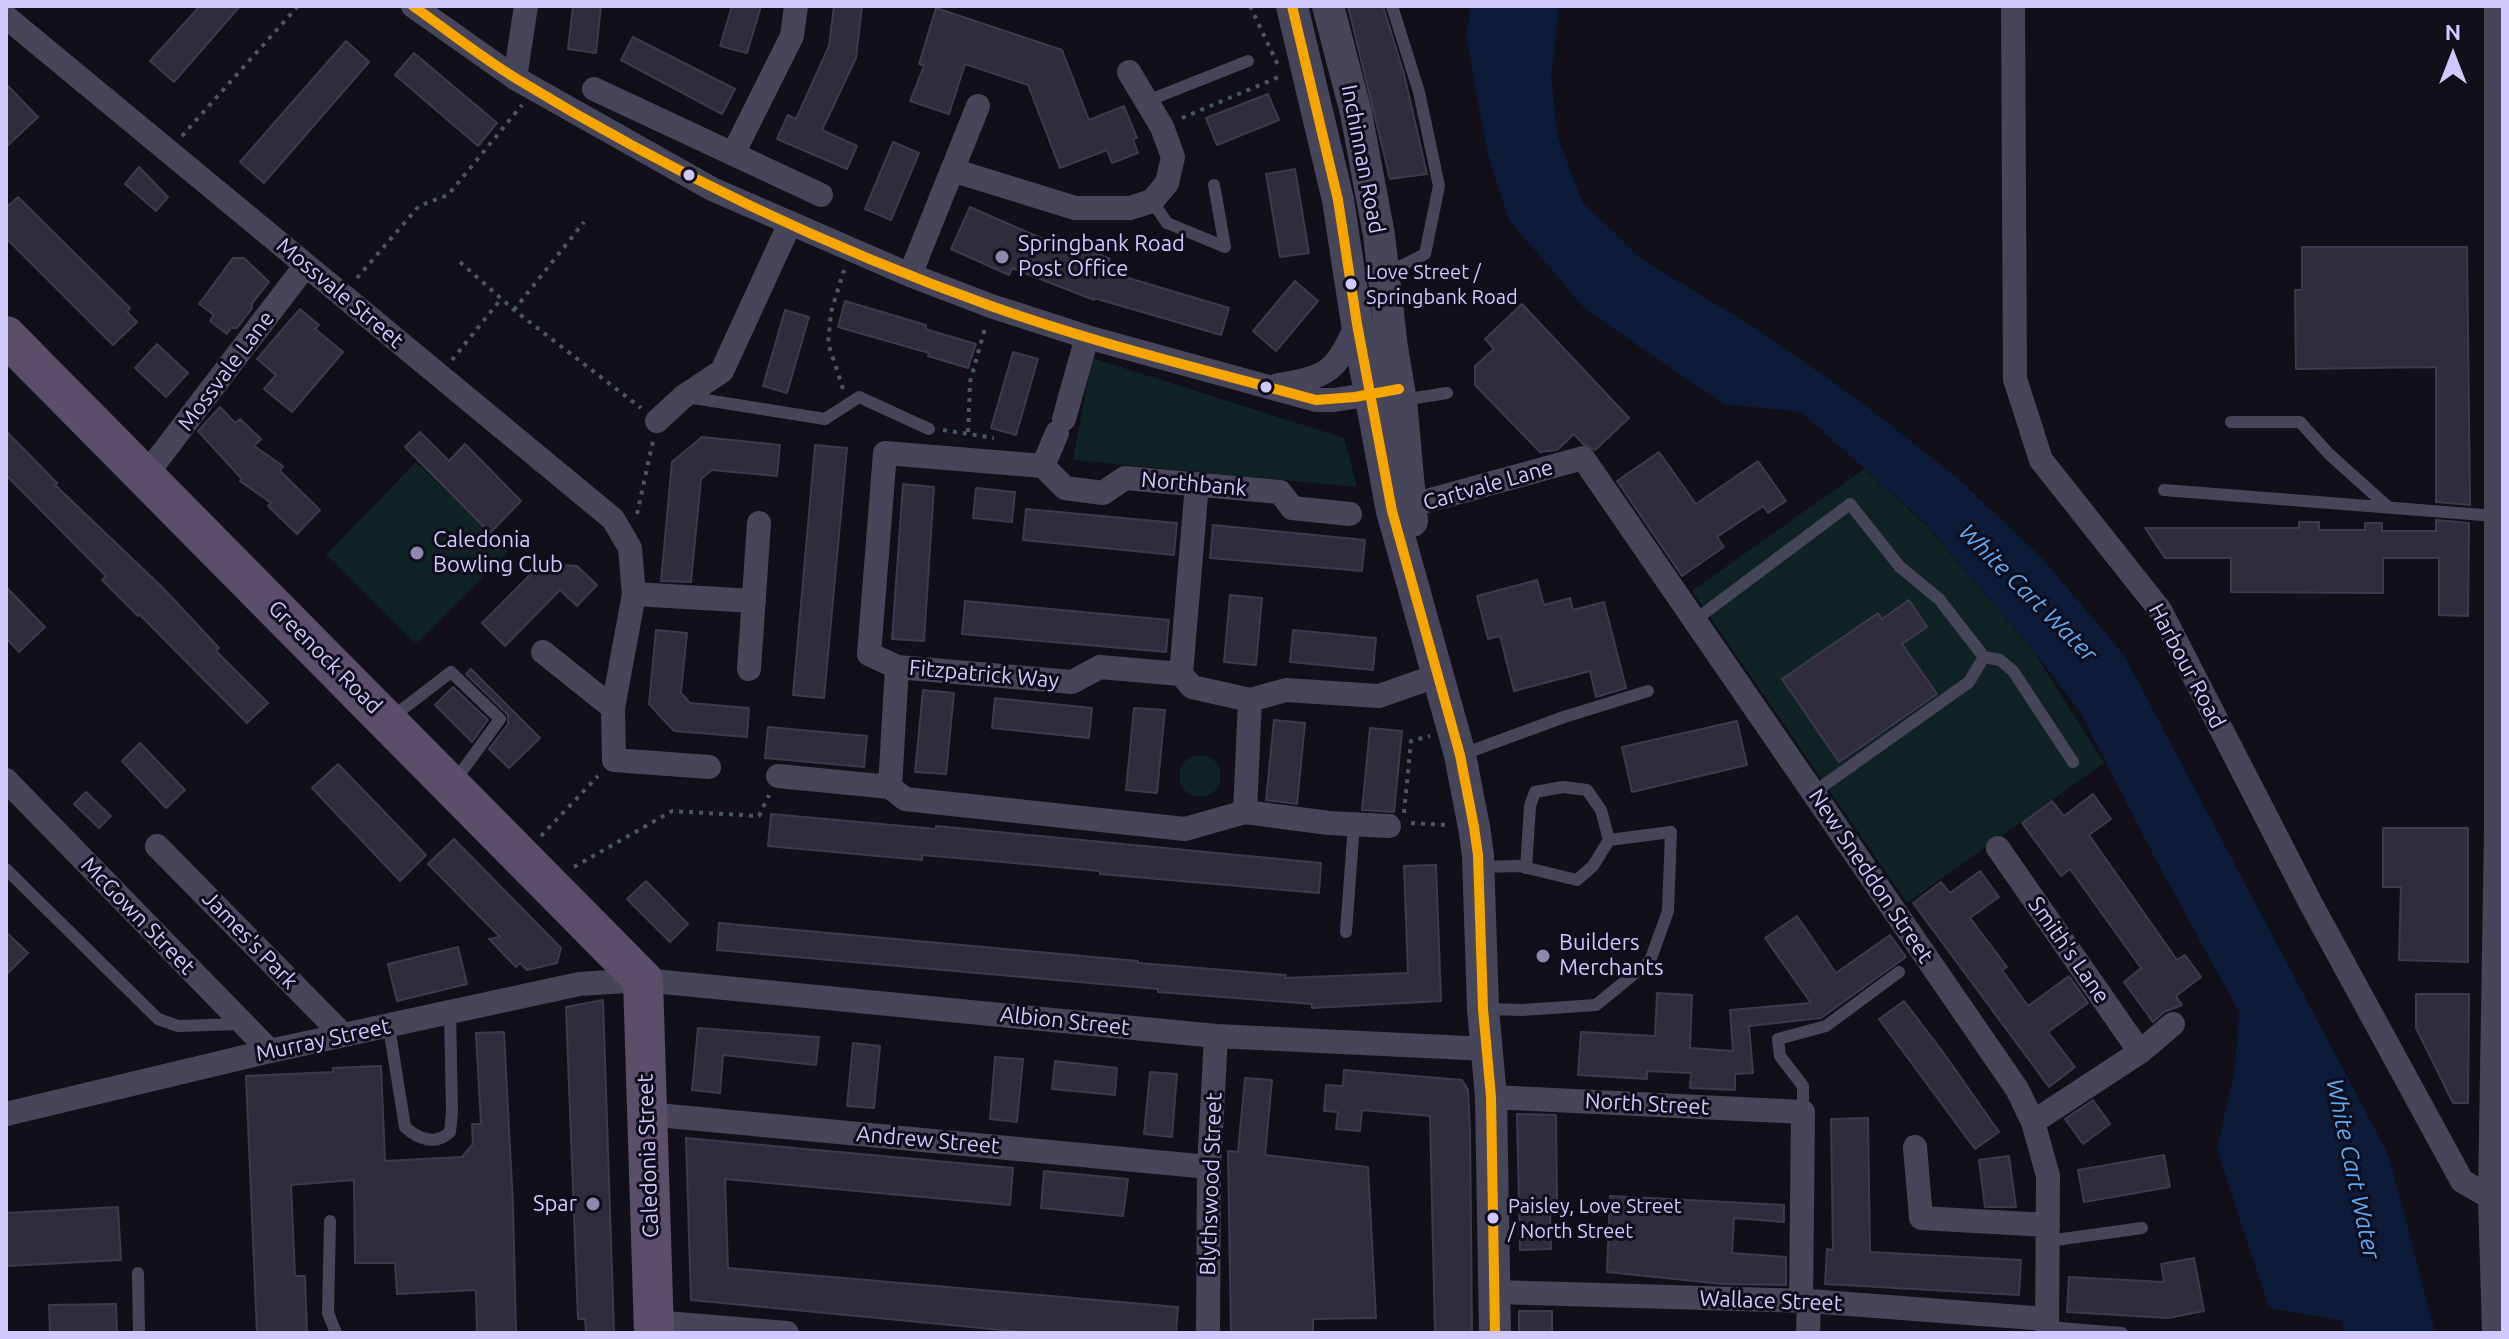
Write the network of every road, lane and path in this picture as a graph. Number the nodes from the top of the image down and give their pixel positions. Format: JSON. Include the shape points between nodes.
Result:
{"nodes":[{"id":1,"x":298,"y":6,"type":"edge"},
{"id":2,"x":413,"y":6,"type":"edge"},
{"id":3,"x":526,"y":6,"type":"edge"},
{"id":4,"x":796,"y":6,"type":"edge"},
{"id":5,"x":1292,"y":6,"type":"edge"},
{"id":6,"x":1328,"y":6,"type":"edge"},
{"id":7,"x":1392,"y":6,"type":"edge"},
{"id":8,"x":2013,"y":6,"type":"edge"},
{"id":9,"x":2496,"y":6,"type":"edge"},
{"id":10,"x":6,"y":17,"type":"edge"},
{"id":11,"x":1248,"y":61,"type":"dead end"},
{"id":12,"x":1129,"y":72,"type":"dead end"},
{"id":13,"x":1283,"y":75,"type":"dead end"},
{"id":14,"x":525,"y":84,"type":"junction"},
{"id":15,"x":594,"y":89,"type":"dead end"},
{"id":16,"x":1147,"y":101,"type":"junction"},
{"id":17,"x":978,"y":106,"type":"dead end"},
{"id":18,"x":1162,"y":127,"type":"junction"},
{"id":19,"x":168,"y":151,"type":"junction"},
{"id":20,"x":733,"y":154,"type":"junction"},
{"id":21,"x":952,"y":170,"type":"junction"},
{"id":22,"x":1214,"y":185,"type":"dead end"},
{"id":23,"x":821,"y":195,"type":"dead end"},
{"id":24,"x":1152,"y":201,"type":"junction"},
{"id":25,"x":584,"y":222,"type":"dead end"},
{"id":26,"x":790,"y":223,"type":"junction"},
{"id":27,"x":850,"y":249,"type":"junction"},
{"id":28,"x":460,"y":262,"type":"dead end"},
{"id":29,"x":306,"y":265,"type":"junction"},
{"id":30,"x":910,"y":275,"type":"junction"},
{"id":31,"x":1384,"y":275,"type":"junction"},
{"id":32,"x":342,"y":295,"type":"junction"},
{"id":33,"x":501,"y":299,"type":"junction"},
{"id":34,"x":991,"y":306,"type":"junction"},
{"id":35,"x":514,"y":310,"type":"junction"},
{"id":36,"x":1357,"y":324,"type":"junction"},
{"id":37,"x":6,"y":336,"type":"edge"},
{"id":38,"x":1087,"y":337,"type":"junction"},
{"id":39,"x":439,"y":376,"type":"junction"},
{"id":40,"x":1268,"y":386,"type":"junction"},
{"id":41,"x":1447,"y":393,"type":"dead end"},
{"id":42,"x":1390,"y":395,"type":"junction"},
{"id":43,"x":683,"y":397,"type":"junction"},
{"id":44,"x":848,"y":405,"type":"junction"},
{"id":45,"x":657,"y":421,"type":"junction"},
{"id":46,"x":2231,"y":422,"type":"dead end"},
{"id":47,"x":929,"y":429,"type":"dead end"},
{"id":48,"x":968,"y":432,"type":"dead end"},
{"id":49,"x":1583,"y":458,"type":"joint"},
{"id":50,"x":1043,"y":466,"type":"junction"},
{"id":51,"x":145,"y":476,"type":"junction"},
{"id":52,"x":1197,"y":484,"type":"junction"},
{"id":53,"x":2164,"y":490,"type":"dead end"},
{"id":54,"x":2388,"y":507,"type":"junction"},
{"id":55,"x":1401,"y":509,"type":"junction"},
{"id":56,"x":1350,"y":514,"type":"dead end"},
{"id":57,"x":2496,"y":516,"type":"junction"},
{"id":58,"x":759,"y":523,"type":"dead end"},
{"id":59,"x":630,"y":548,"type":"junction"},
{"id":60,"x":2500,"y":572,"type":"edge"},
{"id":61,"x":634,"y":594,"type":"junction"},
{"id":62,"x":754,"y":601,"type":"junction"},
{"id":63,"x":1695,"y":620,"type":"junction"},
{"id":64,"x":543,"y":652,"type":"dead end"},
{"id":65,"x":1984,"y":657,"type":"junction"},
{"id":66,"x":897,"y":667,"type":"junction"},
{"id":67,"x":749,"y":669,"type":"dead end"},
{"id":68,"x":1181,"y":674,"type":"junction"},
{"id":69,"x":1439,"y":675,"type":"junction"},
{"id":70,"x":1648,"y":691,"type":"dead end"},
{"id":71,"x":1250,"y":700,"type":"junction"},
{"id":72,"x":613,"y":708,"type":"junction"},
{"id":73,"x":388,"y":720,"type":"junction"},
{"id":74,"x":1456,"y":742,"type":"junction"},
{"id":75,"x":614,"y":760,"type":"junction"},
{"id":76,"x":2073,"y":762,"type":"dead end"},
{"id":77,"x":709,"y":767,"type":"dead end"},
{"id":78,"x":778,"y":776,"type":"joint"},
{"id":79,"x":6,"y":780,"type":"edge"},
{"id":80,"x":450,"y":787,"type":"junction"},
{"id":81,"x":890,"y":787,"type":"junction"},
{"id":82,"x":1813,"y":793,"type":"junction"},
{"id":83,"x":1245,"y":812,"type":"junction"},
{"id":84,"x":1354,"y":824,"type":"junction"},
{"id":85,"x":1389,"y":826,"type":"dead end"},
{"id":86,"x":1474,"y":827,"type":"junction"},
{"id":87,"x":2499,"y":828,"type":"edge"},
{"id":88,"x":1609,"y":840,"type":"junction"},
{"id":89,"x":157,"y":846,"type":"dead end"},
{"id":90,"x":1998,"y":848,"type":"dead end"},
{"id":91,"x":1478,"y":867,"type":"junction"},
{"id":92,"x":1526,"y":868,"type":"junction"},
{"id":93,"x":6,"y":869,"type":"edge"},
{"id":94,"x":535,"y":869,"type":"junction"},
{"id":95,"x":1346,"y":932,"type":"dead end"},
{"id":96,"x":1899,"y":972,"type":"dead end"},
{"id":97,"x":643,"y":980,"type":"junction"},
{"id":98,"x":1483,"y":1009,"type":"junction"},
{"id":99,"x":450,"y":1013,"type":"junction"},
{"id":100,"x":2498,"y":1022,"type":"edge"},
{"id":101,"x":244,"y":1024,"type":"junction"},
{"id":102,"x":2173,"y":1024,"type":"dead end"},
{"id":103,"x":389,"y":1027,"type":"junction"},
{"id":104,"x":343,"y":1035,"type":"junction"},
{"id":105,"x":1216,"y":1036,"type":"junction"},
{"id":106,"x":1487,"y":1049,"type":"junction"},
{"id":107,"x":270,"y":1051,"type":"junction"},
{"id":108,"x":2140,"y":1052,"type":"junction"},
{"id":109,"x":1491,"y":1097,"type":"junction"},
{"id":110,"x":1803,"y":1112,"type":"junction"},
{"id":111,"x":6,"y":1114,"type":"edge"},
{"id":112,"x":647,"y":1114,"type":"junction"},
{"id":113,"x":2033,"y":1122,"type":"junction"},
{"id":114,"x":1915,"y":1147,"type":"dead end"},
{"id":115,"x":1209,"y":1167,"type":"junction"},
{"id":116,"x":2490,"y":1197,"type":"junction"},
{"id":117,"x":330,"y":1221,"type":"dead end"},
{"id":118,"x":2142,"y":1228,"type":"dead end"},
{"id":119,"x":2048,"y":1233,"type":"junction"},
{"id":120,"x":138,"y":1273,"type":"dead end"},
{"id":121,"x":1495,"y":1292,"type":"junction"},
{"id":122,"x":1805,"y":1301,"type":"junction"},
{"id":123,"x":2047,"y":1326,"type":"edge"},
{"id":124,"x":654,"y":1328,"type":"edge"},
{"id":125,"x":139,"y":1333,"type":"edge"},
{"id":126,"x":336,"y":1333,"type":"edge"},
{"id":127,"x":787,"y":1333,"type":"edge"},
{"id":128,"x":1208,"y":1333,"type":"edge"},
{"id":129,"x":1495,"y":1333,"type":"edge"},
{"id":130,"x":1808,"y":1333,"type":"edge"},
{"id":131,"x":2122,"y":1333,"type":"edge"},
{"id":132,"x":2494,"y":1333,"type":"edge"}],
"edges":[{"from":1,"to":19,"type":"path"},
{"from":2,"to":14,"type":"street"},
{"from":3,"to":14,"type":"street"},
{"from":4,"to":20,"type":"street","via":[[792,36]]},
{"from":5,"to":36,"type":"street","name":"Inchinnan Road","via":[[1338,200]]},
{"from":6,"to":31,"type":"street","name":"Inchinnan Road","via":[[1356,113]]},
{"from":7,"to":31,"type":"lane","via":[[1419,92],[1439,186],[1425,254]]},
{"from":8,"to":116,"type":"street","name":"Harbour Road","via":[[2015,379],[2041,460],[2160,610],[2462,1181]]},
{"from":9,"to":57,"type":"street"},
{"from":10,"to":19,"type":"street","name":"Mossvale Street"},
{"from":11,"to":16,"type":"lane"},
{"from":12,"to":16,"type":"street"},
{"from":13,"to":18,"type":"path"},
{"from":14,"to":26,"type":"street","via":[[712,189]]},
{"from":14,"to":32,"type":"path","via":[[448,195],[419,206]]},
{"from":15,"to":20,"type":"street"},
{"from":16,"to":18,"type":"street"},
{"from":17,"to":21,"type":"street"},
{"from":18,"to":24,"type":"street","via":[[1173,157],[1167,183]]},
{"from":19,"to":29,"type":"street","name":"Mossvale Street"},
{"from":20,"to":23,"type":"street"},
{"from":21,"to":24,"type":"street","via":[[1075,208],[1130,208]]},
{"from":21,"to":30,"type":"street"},
{"from":22,"to":24,"type":"lane","via":[[1225,247],[1167,223]]},
{"from":25,"to":35,"type":"path"},
{"from":26,"to":27,"type":"street"},
{"from":26,"to":43,"type":"street","via":[[722,371]]},
{"from":27,"to":30,"type":"street"},
{"from":27,"to":44,"type":"path","via":[[831,312],[828,343]]},
{"from":28,"to":33,"type":"path"},
{"from":29,"to":32,"type":"street","name":"Mossvale Street"},
{"from":29,"to":51,"type":"street","name":"Mossvale Lane"},
{"from":30,"to":34,"type":"street"},
{"from":31,"to":42,"type":"street","name":"Inchinnan Road"},
{"from":32,"to":39,"type":"street","name":"Mossvale Street"},
{"from":33,"to":35,"type":"path"},
{"from":33,"to":39,"type":"path"},
{"from":34,"to":38,"type":"street"},
{"from":34,"to":48,"type":"path","via":[[970,382]]},
{"from":35,"to":45,"type":"path"},
{"from":36,"to":40,"type":"street","via":[[1337,362],[1322,375]]},
{"from":36,"to":42,"type":"street","name":"Inchinnan Road"},
{"from":37,"to":51,"type":"main road","name":"Greenock Road"},
{"from":38,"to":40,"type":"street"},
{"from":38,"to":50,"type":"street"},
{"from":39,"to":59,"type":"street","name":"Mossvale Street","via":[[613,519]]},
{"from":40,"to":42,"type":"street","via":[[1316,400]]},
{"from":41,"to":42,"type":"lane"},
{"from":42,"to":55,"type":"street","name":"Inchinnan Road"},
{"from":43,"to":44,"type":"lane","via":[[825,419]]},
{"from":43,"to":45,"type":"street"},
{"from":44,"to":47,"type":"lane","via":[[859,397]]},
{"from":45,"to":59,"type":"path"},
{"from":46,"to":54,"type":"lane","via":[[2300,422]]},
{"from":49,"to":55,"type":"street","name":"Cartvale Lane"},
{"from":49,"to":63,"type":"street","name":"New Sneddon Street"},
{"from":50,"to":52,"type":"street","name":"Northbank","via":[[1065,488],[1103,493],[1125,478]]},
{"from":50,"to":66,"type":"street","via":[[885,453],[869,654]]},
{"from":51,"to":73,"type":"main road","name":"Greenock Road"},
{"from":52,"to":56,"type":"street","name":"Northbank","via":[[1280,492],[1292,508]]},
{"from":52,"to":68,"type":"street"},
{"from":53,"to":54,"type":"lane"},
{"from":54,"to":57,"type":"lane"},
{"from":55,"to":69,"type":"street","name":"Inchinnan Road"},
{"from":57,"to":60,"type":"street"},
{"from":58,"to":62,"type":"street"},
{"from":59,"to":61,"type":"street","name":"Mossvale Street"},
{"from":60,"to":87,"type":"street"},
{"from":61,"to":62,"type":"street"},
{"from":61,"to":72,"type":"street","name":"Mossvale Street"},
{"from":62,"to":67,"type":"street"},
{"from":63,"to":65,"type":"lane","via":[[1850,504],[1900,567],[1939,599]]},
{"from":63,"to":82,"type":"street","name":"New Sneddon Street"},
{"from":64,"to":72,"type":"street"},
{"from":65,"to":76,"type":"lane","via":[[2000,660],[2013,671]]},
{"from":65,"to":82,"type":"lane","via":[[1969,682]]},
{"from":66,"to":68,"type":"street","name":"Fitzpatrick Way","via":[[1072,682],[1100,667]]},
{"from":66,"to":81,"type":"street"},
{"from":68,"to":71,"type":"street","name":"Fitzpatrick Way","via":[[1192,687]]},
{"from":69,"to":71,"type":"street","name":"Fitzpatrick Way","via":[[1379,696],[1286,690]]},
{"from":69,"to":74,"type":"street","name":"Inchinnan Road"},
{"from":70,"to":74,"type":"lane"},
{"from":71,"to":83,"type":"street"},
{"from":72,"to":75,"type":"street","name":"Mossvale Street"},
{"from":73,"to":80,"type":"main road","name":"Greenock Road"},
{"from":73,"to":80,"type":"lane","via":[[451,672],[500,719]]},
{"from":74,"to":86,"type":"street","name":"Inchinnan Road"},
{"from":74,"to":86,"type":"path","via":[[1411,741],[1403,823]]},
{"from":75,"to":77,"type":"street"},
{"from":75,"to":94,"type":"path"},
{"from":78,"to":81,"type":"street"},
{"from":78,"to":94,"type":"path","via":[[759,816],[672,811]]},
{"from":79,"to":101,"type":"street","name":"McGown Street"},
{"from":80,"to":94,"type":"main road","name":"Greenock Road"},
{"from":81,"to":83,"type":"street","via":[[905,799],[1185,829]]},
{"from":82,"to":113,"type":"street","name":"New Sneddon Street","via":[[2017,1089]]},
{"from":83,"to":84,"type":"street"},
{"from":84,"to":85,"type":"street"},
{"from":84,"to":95,"type":"lane"},
{"from":86,"to":91,"type":"street","name":"Inchinnan Road"},
{"from":87,"to":100,"type":"street"},
{"from":88,"to":92,"type":"lane","via":[[1577,880]]},
{"from":88,"to":92,"type":"lane","via":[[1601,810],[1587,790],[1535,792]]},
{"from":88,"to":98,"type":"lane","via":[[1671,832],[1668,911],[1650,961],[1596,1005]]},
{"from":89,"to":104,"type":"street","name":"James's Park"},
{"from":90,"to":108,"type":"street","name":"Smith's Lane"},
{"from":91,"to":92,"type":"lane"},
{"from":91,"to":98,"type":"street","name":"Inchinnan Road"},
{"from":93,"to":101,"type":"lane","via":[[158,1019],[178,1026]]},
{"from":94,"to":97,"type":"main road","name":"Greenock Road"},
{"from":96,"to":110,"type":"lane","via":[[1826,1026],[1778,1039],[1780,1056],[1803,1086]]},
{"from":97,"to":99,"type":"street","name":"Murray Street","via":[[579,984]]},
{"from":97,"to":105,"type":"street","name":"Albion Street"},
{"from":97,"to":112,"type":"main road","name":"Caledonia Street"},
{"from":98,"to":106,"type":"street","name":"Inchinnan Road"},
{"from":99,"to":103,"type":"street","name":"Murray Street"},
{"from":99,"to":103,"type":"lane","via":[[452,1112],[450,1132],[440,1139],[422,1139],[405,1127]]},
{"from":100,"to":116,"type":"street"},
{"from":101,"to":107,"type":"street","name":"McGown Street"},
{"from":102,"to":108,"type":"street"},
{"from":103,"to":104,"type":"street","name":"Murray Street"},
{"from":104,"to":107,"type":"street","name":"Murray Street"},
{"from":105,"to":106,"type":"street","name":"Albion Street"},
{"from":105,"to":115,"type":"street","name":"Blythswood Street"},
{"from":106,"to":109,"type":"street","name":"Inchinnan Road"},
{"from":107,"to":111,"type":"street","name":"Murray Street"},
{"from":108,"to":113,"type":"street"},
{"from":109,"to":110,"type":"street","name":"North Street"},
{"from":109,"to":121,"type":"street","name":"Inchinnan Road"},
{"from":110,"to":122,"type":"street"},
{"from":112,"to":115,"type":"street","name":"Andrew Street"},
{"from":112,"to":124,"type":"main road","name":"Caledonia Street"},
{"from":113,"to":119,"type":"street","name":"New Sneddon Street","via":[[2048,1176]]},
{"from":114,"to":119,"type":"street","via":[[1921,1218]]},
{"from":115,"to":128,"type":"street","name":"Blythswood Street"},
{"from":116,"to":132,"type":"street"},
{"from":117,"to":126,"type":"lane","via":[[328,1313]]},
{"from":118,"to":119,"type":"lane"},
{"from":119,"to":123,"type":"street","name":"New Sneddon Street"},
{"from":120,"to":125,"type":"lane"},
{"from":121,"to":122,"type":"street","name":"Wallace Street"},
{"from":121,"to":129,"type":"street","name":"Inchinnan Road"},
{"from":122,"to":123,"type":"street","name":"Wallace Street"},
{"from":122,"to":130,"type":"street"},
{"from":123,"to":131,"type":"lane"},
{"from":124,"to":127,"type":"street"}]}
